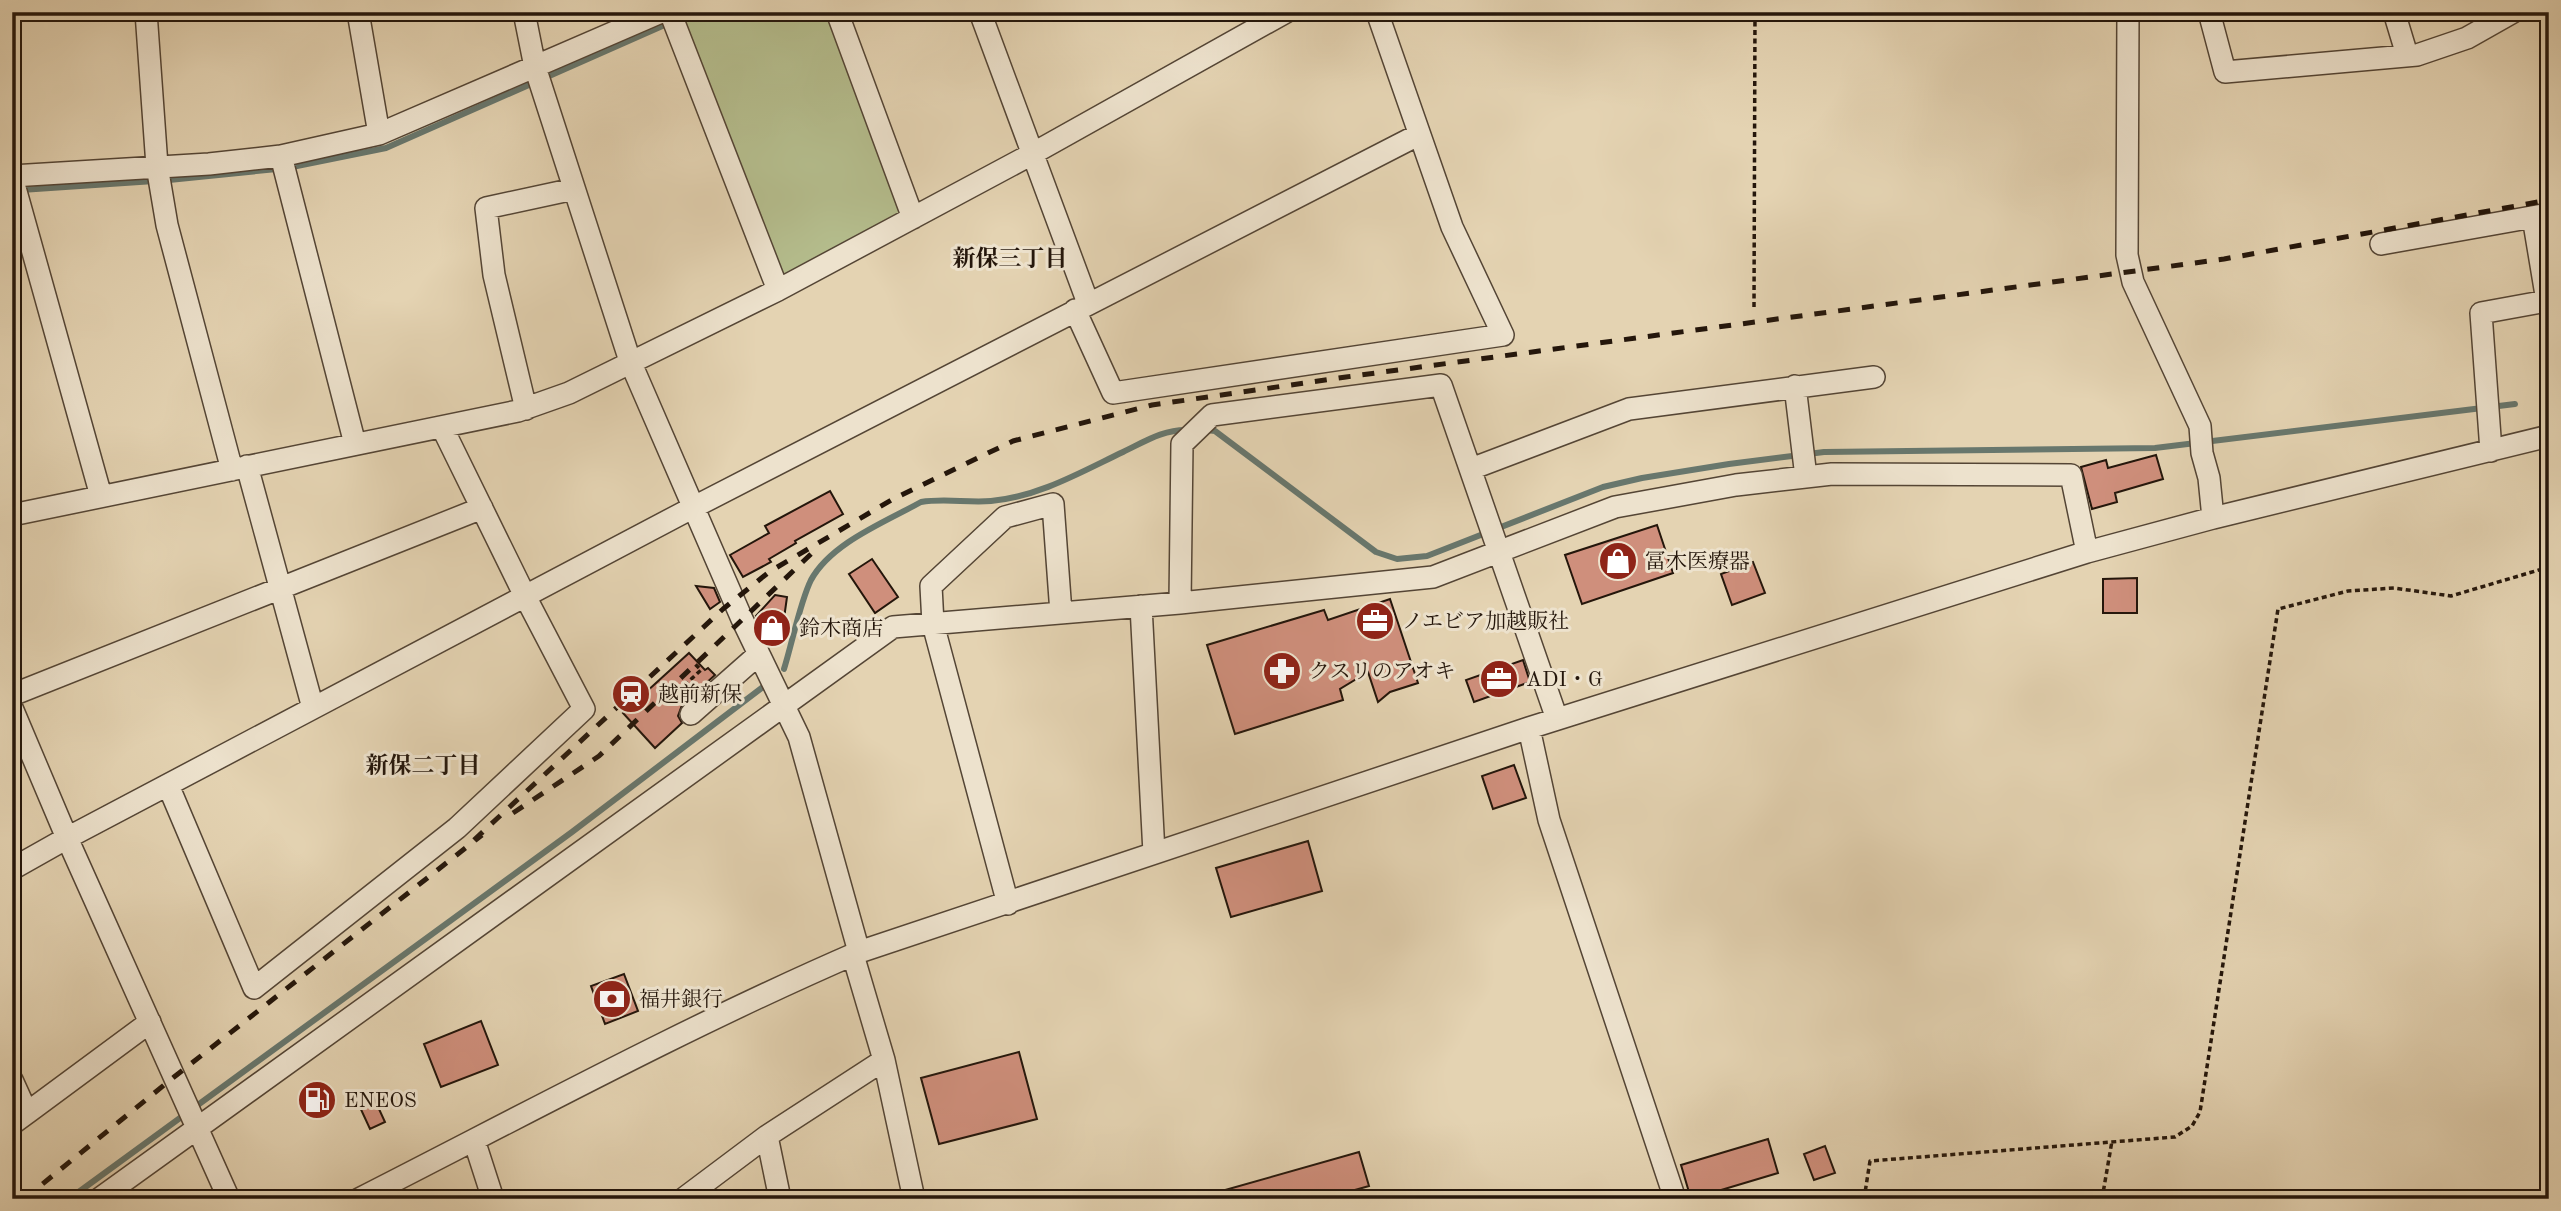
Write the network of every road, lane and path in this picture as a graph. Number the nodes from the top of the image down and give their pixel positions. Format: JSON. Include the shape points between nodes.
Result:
{"nodes":[{"id":1,"x":146,"y":12,"type":"edge"},
{"id":2,"x":358,"y":12,"type":"edge"},
{"id":3,"x":524,"y":12,"type":"edge"},
{"id":4,"x":661,"y":12,"type":"edge"},
{"id":5,"x":670,"y":12,"type":"edge"},
{"id":6,"x":837,"y":12,"type":"edge"},
{"id":7,"x":1286,"y":12,"type":"edge"},
{"id":8,"x":1377,"y":12,"type":"edge"},
{"id":9,"x":1755,"y":12,"type":"edge"},
{"id":10,"x":2128,"y":12,"type":"edge"},
{"id":11,"x":2394,"y":12,"type":"edge"},
{"id":12,"x":2513,"y":12,"type":"edge"},
{"id":13,"x":985,"y":14,"type":"edge"},
{"id":14,"x":2216,"y":14,"type":"edge"},
{"id":15,"x":2407,"y":55,"type":"junction"},
{"id":16,"x":535,"y":67,"type":"junction"},
{"id":17,"x":379,"y":134,"type":"junction"},
{"id":18,"x":1418,"y":135,"type":"junction"},
{"id":19,"x":1032,"y":154,"type":"junction"},
{"id":20,"x":281,"y":156,"type":"junction"},
{"id":21,"x":156,"y":166,"type":"junction"},
{"id":22,"x":12,"y":176,"type":"edge"},
{"id":23,"x":574,"y":189,"type":"junction"},
{"id":24,"x":2541,"y":216,"type":"edge"},
{"id":25,"x":913,"y":218,"type":"junction"},
{"id":26,"x":2381,"y":244,"type":"dead end"},
{"id":27,"x":778,"y":290,"type":"junction"},
{"id":28,"x":1082,"y":306,"type":"junction"},
{"id":29,"x":1754,"y":307,"type":"dead end"},
{"id":30,"x":630,"y":361,"type":"junction"},
{"id":31,"x":1874,"y":377,"type":"dead end"},
{"id":32,"x":1795,"y":386,"type":"junction"},
{"id":33,"x":526,"y":409,"type":"junction"},
{"id":34,"x":442,"y":427,"type":"junction"},
{"id":35,"x":2549,"y":436,"type":"edge"},
{"id":36,"x":355,"y":444,"type":"junction"},
{"id":37,"x":2490,"y":451,"type":"junction"},
{"id":38,"x":240,"y":468,"type":"junction"},
{"id":39,"x":1471,"y":470,"type":"junction"},
{"id":40,"x":1806,"y":477,"type":"junction"},
{"id":41,"x":101,"y":496,"type":"junction"},
{"id":42,"x":482,"y":508,"type":"junction"},
{"id":43,"x":694,"y":508,"type":"junction"},
{"id":44,"x":12,"y":515,"type":"edge"},
{"id":45,"x":2213,"y":518,"type":"junction"},
{"id":46,"x":1499,"y":551,"type":"junction"},
{"id":47,"x":2087,"y":552,"type":"junction"},
{"id":48,"x":2549,"y":567,"type":"edge"},
{"id":49,"x":281,"y":589,"type":"junction"},
{"id":50,"x":525,"y":596,"type":"junction"},
{"id":51,"x":1180,"y":603,"type":"junction"},
{"id":52,"x":1141,"y":606,"type":"junction"},
{"id":53,"x":1061,"y":613,"type":"junction"},
{"id":54,"x":933,"y":624,"type":"junction"},
{"id":55,"x":759,"y":654,"type":"junction"},
{"id":56,"x":694,"y":663,"type":"dead end"},
{"id":57,"x":12,"y":695,"type":"edge"},
{"id":58,"x":676,"y":697,"type":"dead end"},
{"id":59,"x":784,"y":705,"type":"junction"},
{"id":60,"x":12,"y":708,"type":"edge"},
{"id":61,"x":313,"y":708,"type":"junction"},
{"id":62,"x":691,"y":714,"type":"dead end"},
{"id":63,"x":1557,"y":719,"type":"junction"},
{"id":64,"x":1529,"y":728,"type":"junction"},
{"id":65,"x":168,"y":785,"type":"junction"},
{"id":66,"x":67,"y":838,"type":"junction"},
{"id":67,"x":1154,"y":853,"type":"junction"},
{"id":68,"x":12,"y":869,"type":"edge"},
{"id":69,"x":1008,"y":904,"type":"junction"},
{"id":70,"x":856,"y":954,"type":"junction"},
{"id":71,"x":150,"y":1023,"type":"junction"},
{"id":72,"x":884,"y":1060,"type":"junction"},
{"id":73,"x":12,"y":1080,"type":"edge"},
{"id":74,"x":20,"y":1119,"type":"edge"},
{"id":75,"x":197,"y":1127,"type":"junction"},
{"id":76,"x":767,"y":1136,"type":"junction"},
{"id":77,"x":474,"y":1140,"type":"junction"},
{"id":78,"x":2112,"y":1141,"type":"junction"},
{"id":79,"x":99,"y":1199,"type":"edge"},
{"id":80,"x":229,"y":1199,"type":"edge"},
{"id":81,"x":359,"y":1199,"type":"edge"},
{"id":82,"x":493,"y":1199,"type":"edge"},
{"id":83,"x":683,"y":1199,"type":"edge"},
{"id":84,"x":780,"y":1199,"type":"edge"},
{"id":85,"x":914,"y":1199,"type":"edge"},
{"id":86,"x":1675,"y":1199,"type":"edge"},
{"id":87,"x":1864,"y":1199,"type":"edge"},
{"id":88,"x":2102,"y":1199,"type":"edge"}],
"edges":[{"from":1,"to":21,"type":"street"},
{"from":2,"to":17,"type":"street"},
{"from":3,"to":16,"type":"street"},
{"from":4,"to":16,"type":"street"},
{"from":5,"to":27,"type":"street"},
{"from":6,"to":25,"type":"street"},
{"from":7,"to":19,"type":"street"},
{"from":8,"to":18,"type":"street"},
{"from":9,"to":29,"type":"path"},
{"from":10,"to":45,"type":"street","via":[[2127,256],[2133,282],[2200,426]]},
{"from":11,"to":15,"type":"street"},
{"from":12,"to":15,"type":"street","via":[[2467,38]]},
{"from":13,"to":19,"type":"street"},
{"from":14,"to":15,"type":"street","via":[[2225,72]]},
{"from":16,"to":17,"type":"street"},
{"from":16,"to":23,"type":"street"},
{"from":17,"to":20,"type":"street"},
{"from":18,"to":28,"type":"street"},
{"from":18,"to":28,"type":"street","via":[[1452,227],[1503,335],[1113,393]]},
{"from":19,"to":25,"type":"street"},
{"from":19,"to":28,"type":"street"},
{"from":20,"to":21,"type":"street"},
{"from":20,"to":36,"type":"street"},
{"from":21,"to":22,"type":"street"},
{"from":21,"to":38,"type":"street","via":[[167,225]]},
{"from":22,"to":41,"type":"street"},
{"from":23,"to":30,"type":"street"},
{"from":23,"to":33,"type":"street","via":[[486,208],[494,275]]},
{"from":24,"to":26,"type":"street"},
{"from":24,"to":37,"type":"street","via":[[2547,301],[2481,313]]},
{"from":25,"to":27,"type":"street"},
{"from":27,"to":30,"type":"street"},
{"from":28,"to":43,"type":"street"},
{"from":30,"to":33,"type":"street"},
{"from":30,"to":43,"type":"street"},
{"from":31,"to":32,"type":"street"},
{"from":32,"to":39,"type":"street","via":[[1629,409]]},
{"from":32,"to":40,"type":"street"},
{"from":33,"to":34,"type":"street"},
{"from":34,"to":36,"type":"street"},
{"from":34,"to":42,"type":"street"},
{"from":35,"to":37,"type":"street"},
{"from":36,"to":38,"type":"street"},
{"from":37,"to":45,"type":"street"},
{"from":38,"to":41,"type":"street"},
{"from":38,"to":49,"type":"street"},
{"from":39,"to":46,"type":"street"},
{"from":39,"to":51,"type":"street","via":[[1441,385],[1212,415],[1182,444]]},
{"from":40,"to":46,"type":"street","via":[[1615,507]]},
{"from":40,"to":47,"type":"street","via":[[2071,475]]},
{"from":41,"to":44,"type":"street"},
{"from":42,"to":49,"type":"street"},
{"from":42,"to":50,"type":"street"},
{"from":43,"to":50,"type":"street"},
{"from":43,"to":55,"type":"street"},
{"from":45,"to":47,"type":"street"},
{"from":46,"to":51,"type":"street","via":[[1433,577]]},
{"from":46,"to":63,"type":"street"},
{"from":47,"to":63,"type":"street"},
{"from":48,"to":78,"type":"path","via":[[2451,596],[2393,588],[2348,591],[2278,610],[2200,1112],[2192,1126],[2175,1137]]},
{"from":49,"to":57,"type":"street"},
{"from":49,"to":61,"type":"street"},
{"from":50,"to":61,"type":"street"},
{"from":50,"to":65,"type":"street","via":[[584,709],[457,828],[254,988]]},
{"from":51,"to":52,"type":"street"},
{"from":52,"to":53,"type":"street"},
{"from":52,"to":67,"type":"street"},
{"from":53,"to":54,"type":"street"},
{"from":53,"to":54,"type":"street","via":[[1053,504],[1005,517],[931,586]]},
{"from":54,"to":59,"type":"street","via":[[893,627]]},
{"from":54,"to":69,"type":"street"},
{"from":55,"to":59,"type":"street"},
{"from":55,"to":62,"type":"street"},
{"from":56,"to":58,"type":"path","via":[[701,670]]},
{"from":59,"to":70,"type":"street","via":[[799,737]]},
{"from":59,"to":75,"type":"street"},
{"from":60,"to":66,"type":"street"},
{"from":61,"to":65,"type":"street"},
{"from":63,"to":64,"type":"street"},
{"from":64,"to":67,"type":"street"},
{"from":64,"to":86,"type":"street","via":[[1549,820]]},
{"from":65,"to":66,"type":"street"},
{"from":66,"to":68,"type":"street"},
{"from":66,"to":71,"type":"street"},
{"from":67,"to":69,"type":"street"},
{"from":69,"to":70,"type":"street"},
{"from":70,"to":72,"type":"street"},
{"from":70,"to":77,"type":"street","via":[[748,1002]]},
{"from":71,"to":74,"type":"street"},
{"from":71,"to":75,"type":"street"},
{"from":72,"to":76,"type":"street"},
{"from":72,"to":85,"type":"street"},
{"from":73,"to":74,"type":"street"},
{"from":75,"to":79,"type":"street"},
{"from":75,"to":80,"type":"street"},
{"from":76,"to":83,"type":"street"},
{"from":76,"to":84,"type":"street"},
{"from":77,"to":81,"type":"street"},
{"from":77,"to":82,"type":"street"},
{"from":78,"to":87,"type":"path","via":[[1870,1161]]},
{"from":78,"to":88,"type":"path"}]}
